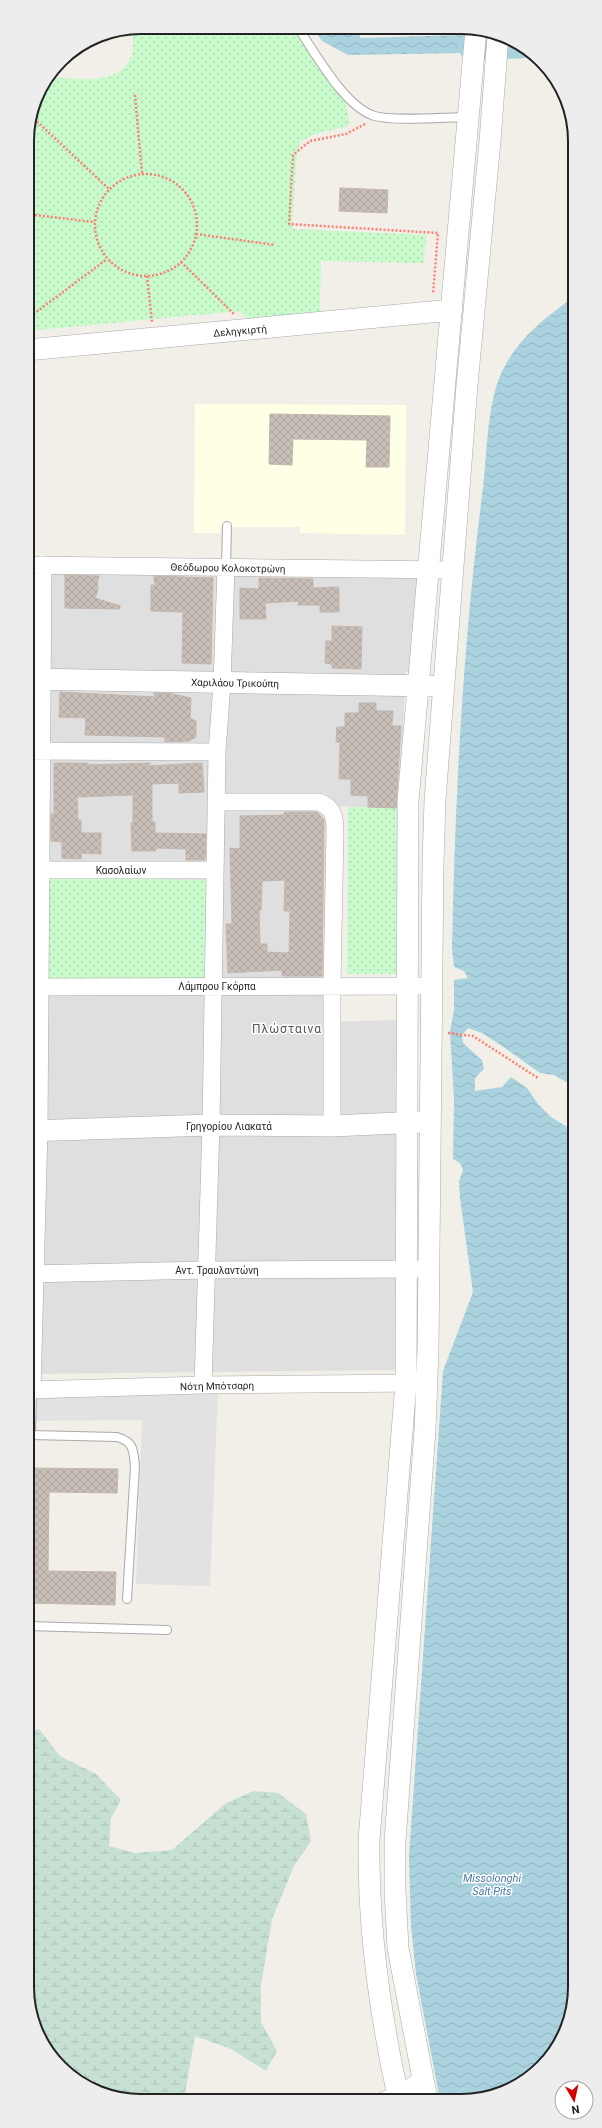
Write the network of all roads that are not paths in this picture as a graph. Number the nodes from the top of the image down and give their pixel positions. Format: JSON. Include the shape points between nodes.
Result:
{"nodes":[{"id":1,"x":302,"y":34,"type":"edge"},
{"id":2,"x":476,"y":35,"type":"edge"},
{"id":3,"x":498,"y":41,"type":"edge"},
{"id":4,"x":467,"y":117,"type":"junction"},
{"id":5,"x":452,"y":310,"type":"junction"},
{"id":6,"x":34,"y":349,"type":"edge"},
{"id":7,"x":227,"y":526,"type":"dead end"},
{"id":8,"x":35,"y":565,"type":"edge"},
{"id":9,"x":226,"y":568,"type":"junction"},
{"id":10,"x":428,"y":570,"type":"junction"},
{"id":11,"x":453,"y":570,"type":"junction"},
{"id":12,"x":35,"y":679,"type":"edge"},
{"id":13,"x":222,"y":683,"type":"junction"},
{"id":14,"x":417,"y":686,"type":"junction"},
{"id":15,"x":443,"y":686,"type":"junction"},
{"id":16,"x":35,"y":751,"type":"edge"},
{"id":17,"x":217,"y":752,"type":"junction"},
{"id":18,"x":216,"y":802,"type":"junction"},
{"id":19,"x":34,"y":870,"type":"edge"},
{"id":20,"x":215,"y":870,"type":"junction"},
{"id":21,"x":213,"y":986,"type":"junction"},
{"id":22,"x":332,"y":986,"type":"junction"},
{"id":23,"x":407,"y":986,"type":"junction"},
{"id":24,"x":432,"y":986,"type":"junction"},
{"id":25,"x":34,"y":987,"type":"edge"},
{"id":26,"x":431,"y":1122,"type":"junction"},
{"id":27,"x":407,"y":1123,"type":"junction"},
{"id":28,"x":211,"y":1125,"type":"junction"},
{"id":29,"x":332,"y":1126,"type":"junction"},
{"id":30,"x":34,"y":1131,"type":"edge"},
{"id":31,"x":207,"y":1270,"type":"junction"},
{"id":32,"x":406,"y":1270,"type":"junction"},
{"id":33,"x":429,"y":1270,"type":"junction"},
{"id":34,"x":34,"y":1274,"type":"edge"},
{"id":35,"x":406,"y":1383,"type":"junction"},
{"id":36,"x":426,"y":1383,"type":"junction"},
{"id":37,"x":203,"y":1385,"type":"junction"},
{"id":38,"x":34,"y":1390,"type":"edge"},
{"id":39,"x":34,"y":1435,"type":"edge"},
{"id":40,"x":127,"y":1598,"type":"dead end"},
{"id":41,"x":34,"y":1626,"type":"edge"},
{"id":42,"x":167,"y":1630,"type":"dead end"},
{"id":43,"x":423,"y":2079,"type":"junction"},
{"id":44,"x":393,"y":2094,"type":"edge"},
{"id":45,"x":400,"y":2094,"type":"edge"},
{"id":46,"x":426,"y":2094,"type":"edge"}],
"edges":[{"from":1,"to":4,"type":"lane","via":[[348,99],[366,112],[378,117]]},
{"from":2,"to":4,"type":"street"},
{"from":3,"to":11,"type":"street"},
{"from":4,"to":5,"type":"street"},
{"from":5,"to":6,"type":"street","name":"Δεληγκιρτή"},
{"from":5,"to":10,"type":"street"},
{"from":7,"to":9,"type":"lane"},
{"from":8,"to":9,"type":"street","name":"Θεόδωρου Κολοκοτρώνη"},
{"from":8,"to":12,"type":"street"},
{"from":9,"to":10,"type":"street","name":"Θεόδωρου Κολοκοτρώνη"},
{"from":9,"to":13,"type":"street"},
{"from":10,"to":11,"type":"street","name":"Θεόδωρου Κολοκοτρώνη"},
{"from":10,"to":14,"type":"street"},
{"from":11,"to":15,"type":"street"},
{"from":12,"to":13,"type":"street","name":"Χαριλάου Τρικούπη"},
{"from":12,"to":16,"type":"street"},
{"from":13,"to":14,"type":"street","name":"Χαριλάου Τρικούπη"},
{"from":13,"to":17,"type":"street"},
{"from":14,"to":15,"type":"street","name":"Χαριλάου Τρικούπη"},
{"from":14,"to":23,"type":"street","via":[[408,800]]},
{"from":15,"to":24,"type":"street","via":[[433,863]]},
{"from":16,"to":17,"type":"street"},
{"from":16,"to":19,"type":"street"},
{"from":17,"to":18,"type":"street"},
{"from":18,"to":20,"type":"street"},
{"from":18,"to":22,"type":"street","via":[[319,802],[334,813]]},
{"from":19,"to":20,"type":"street","name":"Κασολαίων"},
{"from":20,"to":21,"type":"street"},
{"from":21,"to":22,"type":"street","name":"Λάμπρου Γκόρπα"},
{"from":21,"to":25,"type":"street","name":"Λάμπρου Γκόρπα"},
{"from":21,"to":28,"type":"street"},
{"from":22,"to":23,"type":"street","name":"Λάμπρου Γκόρπα"},
{"from":22,"to":29,"type":"street"},
{"from":23,"to":24,"type":"street","name":"Λάμπρου Γκόρπα"},
{"from":23,"to":27,"type":"street"},
{"from":24,"to":26,"type":"street"},
{"from":26,"to":27,"type":"street","name":"Γρηγορίου Λιακατά"},
{"from":26,"to":33,"type":"street"},
{"from":27,"to":29,"type":"street","name":"Γρηγορίου Λιακατά"},
{"from":27,"to":32,"type":"street"},
{"from":28,"to":29,"type":"street","name":"Γρηγορίου Λιακατά"},
{"from":28,"to":30,"type":"street","name":"Γρηγορίου Λιακατά"},
{"from":28,"to":31,"type":"street"},
{"from":31,"to":32,"type":"street","name":"Αντ. Τραυλαντώνη"},
{"from":31,"to":34,"type":"street","name":"Αντ. Τραυλαντώνη"},
{"from":31,"to":37,"type":"street"},
{"from":32,"to":33,"type":"street","name":"Αντ. Τραυλαντώνη"},
{"from":32,"to":35,"type":"street"},
{"from":33,"to":36,"type":"street"},
{"from":35,"to":36,"type":"street","name":"Νότη Μπότσαρη"},
{"from":35,"to":37,"type":"street","name":"Νότη Μπότσαρη"},
{"from":35,"to":44,"type":"street","via":[[369,1863],[374,1946]]},
{"from":36,"to":43,"type":"street","via":[[425,1430],[394,1866],[398,1948]]},
{"from":37,"to":38,"type":"street","name":"Νότη Μπότσαρη"},
{"from":39,"to":40,"type":"lane","via":[[117,1437],[126,1440],[132,1446],[135,1466]]},
{"from":41,"to":42,"type":"lane"},
{"from":43,"to":45,"type":"street"},
{"from":43,"to":46,"type":"street"}]}
